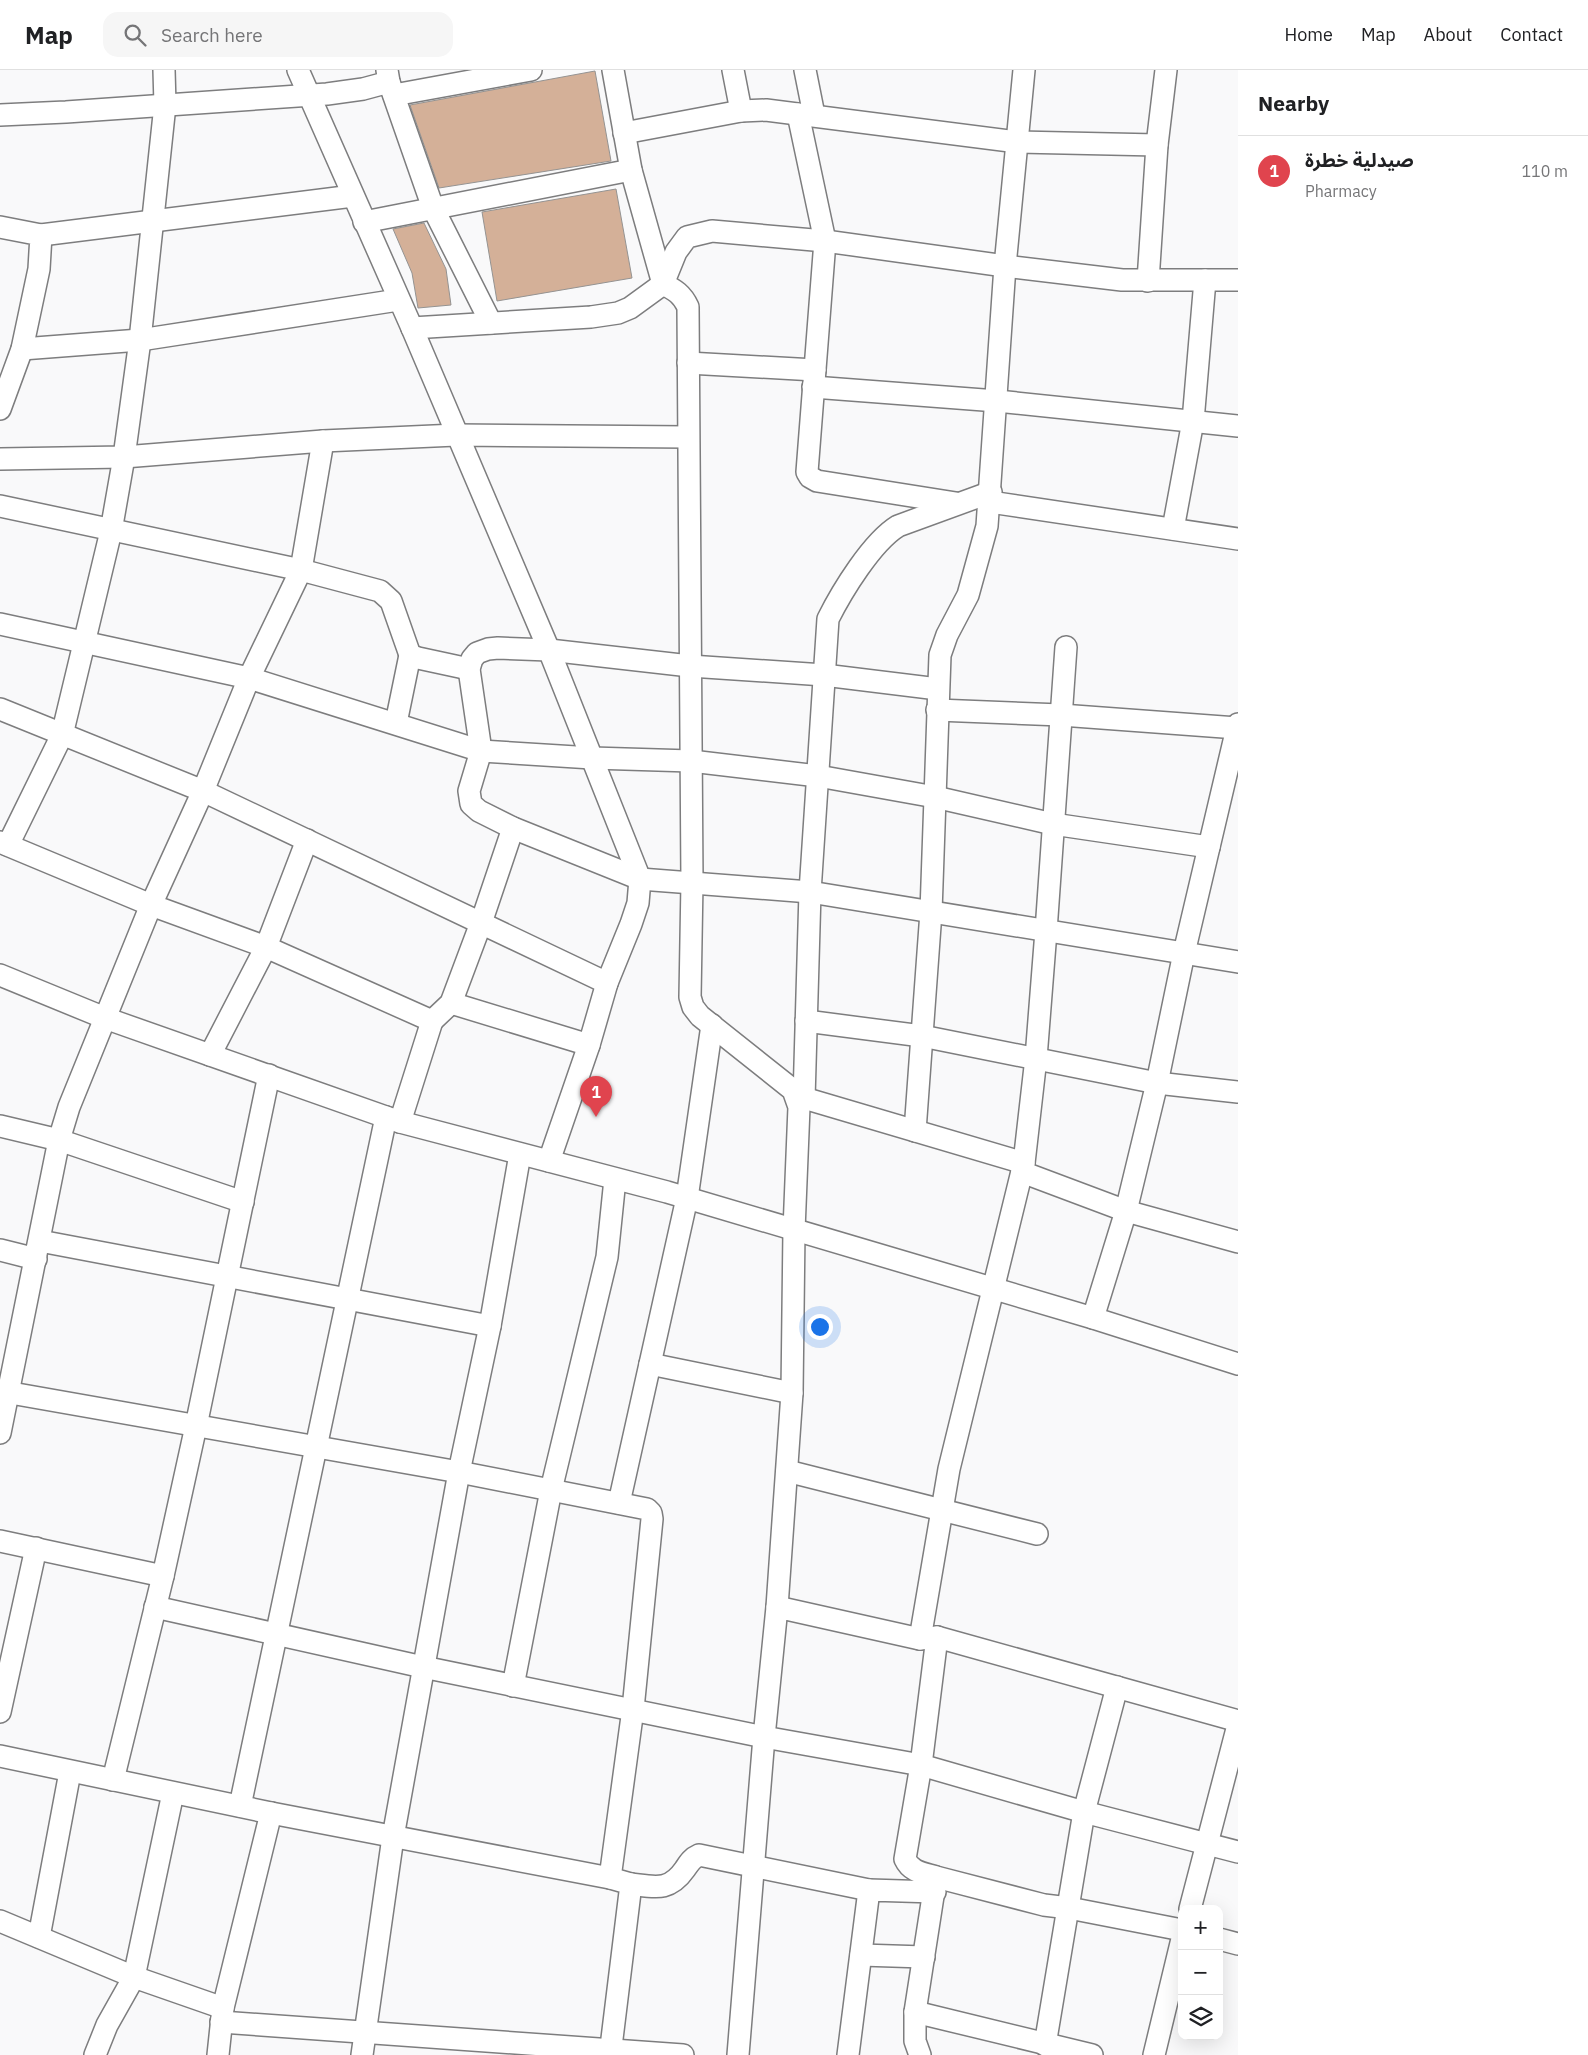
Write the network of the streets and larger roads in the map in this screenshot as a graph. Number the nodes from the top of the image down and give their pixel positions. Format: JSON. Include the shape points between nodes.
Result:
{"nodes":[{"id":1,"x":164,"y":70,"type":"edge"},
{"id":2,"x":298,"y":70,"type":"edge"},
{"id":3,"x":530,"y":70,"type":"edge"},
{"id":4,"x":612,"y":70,"type":"edge"},
{"id":5,"x":732,"y":70,"type":"edge"},
{"id":6,"x":805,"y":70,"type":"edge"},
{"id":7,"x":1024,"y":70,"type":"edge"},
{"id":8,"x":1166,"y":70,"type":"edge"},
{"id":9,"x":390,"y":82,"type":"edge"},
{"id":10,"x":308,"y":95,"type":"junction"},
{"id":11,"x":165,"y":105,"type":"junction"},
{"id":12,"x":740,"y":111,"type":"junction"},
{"id":13,"x":806,"y":114,"type":"junction"},
{"id":14,"x":0,"y":115,"type":"edge"},
{"id":15,"x":624,"y":133,"type":"junction"},
{"id":16,"x":1018,"y":142,"type":"junction"},
{"id":17,"x":1156,"y":145,"type":"junction"},
{"id":18,"x":631,"y":170,"type":"junction"},
{"id":19,"x":352,"y":196,"type":"junction"},
{"id":20,"x":433,"y":208,"type":"junction"},
{"id":21,"x":153,"y":222,"type":"junction"},
{"id":22,"x":364,"y":222,"type":"junction"},
{"id":23,"x":0,"y":226,"type":"edge"},
{"id":24,"x":41,"y":234,"type":"junction"},
{"id":25,"x":825,"y":241,"type":"junction"},
{"id":26,"x":1005,"y":266,"type":"junction"},
{"id":27,"x":1205,"y":280,"type":"junction"},
{"id":28,"x":1238,"y":280,"type":"edge"},
{"id":29,"x":1148,"y":281,"type":"junction"},
{"id":30,"x":663,"y":284,"type":"junction"},
{"id":31,"x":398,"y":300,"type":"junction"},
{"id":32,"x":490,"y":323,"type":"junction"},
{"id":33,"x":412,"y":328,"type":"junction"},
{"id":34,"x":140,"y":340,"type":"junction"},
{"id":35,"x":22,"y":349,"type":"junction"},
{"id":36,"x":688,"y":363,"type":"junction"},
{"id":37,"x":5,"y":377,"type":"edge"},
{"id":38,"x":814,"y":379,"type":"junction"},
{"id":39,"x":996,"y":401,"type":"junction"},
{"id":40,"x":0,"y":409,"type":"edge"},
{"id":41,"x":1193,"y":421,"type":"junction"},
{"id":42,"x":1238,"y":426,"type":"edge"},
{"id":43,"x":456,"y":435,"type":"junction"},
{"id":44,"x":688,"y":437,"type":"junction"},
{"id":45,"x":323,"y":441,"type":"junction"},
{"id":46,"x":124,"y":456,"type":"junction"},
{"id":47,"x":0,"y":459,"type":"edge"},
{"id":48,"x":990,"y":497,"type":"junction"},
{"id":49,"x":958,"y":504,"type":"junction"},
{"id":50,"x":0,"y":506,"type":"edge"},
{"id":51,"x":1173,"y":529,"type":"junction"},
{"id":52,"x":111,"y":531,"type":"junction"},
{"id":53,"x":1238,"y":539,"type":"edge"},
{"id":54,"x":301,"y":570,"type":"junction"},
{"id":55,"x":0,"y":624,"type":"edge"},
{"id":56,"x":83,"y":643,"type":"junction"},
{"id":57,"x":1066,"y":647,"type":"dead end"},
{"id":58,"x":549,"y":650,"type":"junction"},
{"id":59,"x":410,"y":655,"type":"junction"},
{"id":60,"x":690,"y":666,"type":"junction"},
{"id":61,"x":469,"y":669,"type":"junction"},
{"id":62,"x":824,"y":675,"type":"junction"},
{"id":63,"x":249,"y":678,"type":"junction"},
{"id":64,"x":938,"y":689,"type":"junction"},
{"id":65,"x":0,"y":710,"type":"edge"},
{"id":66,"x":937,"y":710,"type":"junction"},
{"id":67,"x":1061,"y":715,"type":"junction"},
{"id":68,"x":396,"y":723,"type":"junction"},
{"id":69,"x":1238,"y":726,"type":"edge"},
{"id":70,"x":62,"y":735,"type":"junction"},
{"id":71,"x":481,"y":751,"type":"junction"},
{"id":72,"x":592,"y":758,"type":"junction"},
{"id":73,"x":691,"y":761,"type":"junction"},
{"id":74,"x":818,"y":776,"type":"junction"},
{"id":75,"x":1230,"y":789,"type":"edge"},
{"id":76,"x":203,"y":791,"type":"junction"},
{"id":77,"x":935,"y":797,"type":"junction"},
{"id":78,"x":1053,"y":824,"type":"junction"},
{"id":79,"x":513,"y":828,"type":"junction"},
{"id":80,"x":307,"y":840,"type":"junction"},
{"id":81,"x":4,"y":844,"type":"edge"},
{"id":82,"x":1209,"y":847,"type":"junction"},
{"id":83,"x":640,"y":879,"type":"junction"},
{"id":84,"x":692,"y":882,"type":"junction"},
{"id":85,"x":810,"y":892,"type":"junction"},
{"id":86,"x":152,"y":905,"type":"junction"},
{"id":87,"x":932,"y":912,"type":"junction"},
{"id":88,"x":481,"y":923,"type":"junction"},
{"id":89,"x":1046,"y":931,"type":"junction"},
{"id":90,"x":266,"y":947,"type":"junction"},
{"id":91,"x":1184,"y":953,"type":"junction"},
{"id":92,"x":1238,"y":962,"type":"edge"},
{"id":93,"x":0,"y":975,"type":"edge"},
{"id":94,"x":608,"y":983,"type":"junction"},
{"id":95,"x":451,"y":1003,"type":"junction"},
{"id":96,"x":106,"y":1018,"type":"junction"},
{"id":97,"x":432,"y":1021,"type":"junction"},
{"id":98,"x":806,"y":1021,"type":"junction"},
{"id":99,"x":712,"y":1025,"type":"junction"},
{"id":100,"x":922,"y":1036,"type":"junction"},
{"id":101,"x":589,"y":1045,"type":"junction"},
{"id":102,"x":210,"y":1054,"type":"junction"},
{"id":103,"x":1036,"y":1058,"type":"junction"},
{"id":104,"x":269,"y":1075,"type":"junction"},
{"id":105,"x":1157,"y":1083,"type":"junction"},
{"id":106,"x":1238,"y":1092,"type":"edge"},
{"id":107,"x":801,"y":1098,"type":"junction"},
{"id":108,"x":393,"y":1119,"type":"junction"},
{"id":109,"x":0,"y":1126,"type":"edge"},
{"id":110,"x":915,"y":1131,"type":"junction"},
{"id":111,"x":60,"y":1140,"type":"junction"},
{"id":112,"x":520,"y":1154,"type":"junction"},
{"id":113,"x":549,"y":1161,"type":"junction"},
{"id":114,"x":1023,"y":1168,"type":"junction"},
{"id":115,"x":615,"y":1178,"type":"junction"},
{"id":116,"x":687,"y":1198,"type":"junction"},
{"id":117,"x":243,"y":1202,"type":"junction"},
{"id":118,"x":1126,"y":1211,"type":"junction"},
{"id":119,"x":794,"y":1230,"type":"junction"},
{"id":120,"x":1238,"y":1242,"type":"edge"},
{"id":121,"x":0,"y":1250,"type":"edge"},
{"id":122,"x":38,"y":1250,"type":"junction"},
{"id":123,"x":227,"y":1278,"type":"junction"},
{"id":124,"x":994,"y":1290,"type":"junction"},
{"id":125,"x":348,"y":1300,"type":"junction"},
{"id":126,"x":1093,"y":1318,"type":"junction"},
{"id":127,"x":490,"y":1326,"type":"junction"},
{"id":128,"x":650,"y":1364,"type":"junction"},
{"id":129,"x":1238,"y":1364,"type":"edge"},
{"id":130,"x":4,"y":1392,"type":"edge"},
{"id":131,"x":792,"y":1392,"type":"junction"},
{"id":132,"x":196,"y":1426,"type":"junction"},
{"id":133,"x":0,"y":1433,"type":"edge"},
{"id":134,"x":315,"y":1446,"type":"junction"},
{"id":135,"x":786,"y":1471,"type":"junction"},
{"id":136,"x":459,"y":1472,"type":"junction"},
{"id":137,"x":551,"y":1490,"type":"junction"},
{"id":138,"x":619,"y":1503,"type":"junction"},
{"id":139,"x":942,"y":1510,"type":"junction"},
{"id":140,"x":1037,"y":1534,"type":"dead end"},
{"id":141,"x":0,"y":1541,"type":"edge"},
{"id":142,"x":36,"y":1548,"type":"junction"},
{"id":143,"x":163,"y":1576,"type":"junction"},
{"id":144,"x":155,"y":1607,"type":"junction"},
{"id":145,"x":777,"y":1607,"type":"junction"},
{"id":146,"x":275,"y":1635,"type":"junction"},
{"id":147,"x":928,"y":1638,"type":"junction"},
{"id":148,"x":6,"y":1653,"type":"edge"},
{"id":149,"x":422,"y":1667,"type":"junction"},
{"id":150,"x":513,"y":1686,"type":"junction"},
{"id":151,"x":1117,"y":1687,"type":"junction"},
{"id":152,"x":633,"y":1709,"type":"junction"},
{"id":153,"x":0,"y":1712,"type":"edge"},
{"id":154,"x":1238,"y":1721,"type":"edge"},
{"id":155,"x":1238,"y":1725,"type":"edge"},
{"id":156,"x":764,"y":1737,"type":"junction"},
{"id":157,"x":2,"y":1763,"type":"edge"},
{"id":158,"x":921,"y":1765,"type":"junction"},
{"id":159,"x":70,"y":1772,"type":"junction"},
{"id":160,"x":113,"y":1780,"type":"junction"},
{"id":161,"x":174,"y":1793,"type":"junction"},
{"id":162,"x":240,"y":1806,"type":"junction"},
{"id":163,"x":1084,"y":1812,"type":"junction"},
{"id":164,"x":271,"y":1813,"type":"junction"},
{"id":165,"x":393,"y":1837,"type":"junction"},
{"id":166,"x":1208,"y":1846,"type":"junction"},
{"id":167,"x":1238,"y":1852,"type":"edge"},
{"id":168,"x":754,"y":1866,"type":"junction"},
{"id":169,"x":610,"y":1878,"type":"junction"},
{"id":170,"x":631,"y":1884,"type":"junction"},
{"id":171,"x":935,"y":1884,"type":"junction"},
{"id":172,"x":869,"y":1890,"type":"junction"},
{"id":173,"x":1191,"y":1905,"type":"edge"},
{"id":174,"x":1069,"y":1908,"type":"junction"},
{"id":175,"x":0,"y":1921,"type":"edge"},
{"id":176,"x":1178,"y":1929,"type":"edge"},
{"id":177,"x":39,"y":1938,"type":"junction"},
{"id":178,"x":1223,"y":1941,"type":"edge"},
{"id":179,"x":1238,"y":1944,"type":"edge"},
{"id":180,"x":1179,"y":1950,"type":"edge"},
{"id":181,"x":861,"y":1956,"type":"junction"},
{"id":182,"x":924,"y":1957,"type":"junction"},
{"id":183,"x":134,"y":1977,"type":"junction"},
{"id":184,"x":915,"y":2012,"type":"junction"},
{"id":185,"x":222,"y":2015,"type":"junction"},
{"id":186,"x":365,"y":2033,"type":"junction"},
{"id":187,"x":1044,"y":2045,"type":"junction"},
{"id":188,"x":490,"y":2049,"type":"edge"},
{"id":189,"x":610,"y":2052,"type":"edge"},
{"id":190,"x":215,"y":2054,"type":"edge"},
{"id":191,"x":1081,"y":2054,"type":"edge"},
{"id":192,"x":95,"y":2055,"type":"edge"},
{"id":193,"x":362,"y":2055,"type":"edge"},
{"id":194,"x":683,"y":2055,"type":"edge"},
{"id":195,"x":738,"y":2055,"type":"edge"},
{"id":196,"x":848,"y":2055,"type":"edge"},
{"id":197,"x":920,"y":2055,"type":"edge"},
{"id":198,"x":1154,"y":2055,"type":"edge"}],
"edges":[{"from":1,"to":11,"type":"street"},
{"from":2,"to":10,"type":"street"},
{"from":3,"to":9,"type":"street"},
{"from":4,"to":15,"type":"street"},
{"from":5,"to":12,"type":"street"},
{"from":6,"to":13,"type":"street"},
{"from":7,"to":16,"type":"street"},
{"from":8,"to":17,"type":"street"},
{"from":9,"to":10,"type":"street","via":[[344,93]]},
{"from":9,"to":20,"type":"street"},
{"from":10,"to":11,"type":"street"},
{"from":10,"to":19,"type":"street"},
{"from":11,"to":14,"type":"street"},
{"from":11,"to":21,"type":"street"},
{"from":12,"to":13,"type":"street"},
{"from":12,"to":15,"type":"street"},
{"from":13,"to":16,"type":"street"},
{"from":13,"to":25,"type":"street"},
{"from":15,"to":18,"type":"street"},
{"from":16,"to":17,"type":"street"},
{"from":16,"to":26,"type":"street"},
{"from":17,"to":29,"type":"street"},
{"from":18,"to":20,"type":"street"},
{"from":18,"to":30,"type":"street"},
{"from":19,"to":21,"type":"street"},
{"from":19,"to":22,"type":"street"},
{"from":20,"to":22,"type":"street"},
{"from":20,"to":32,"type":"street"},
{"from":21,"to":24,"type":"street"},
{"from":21,"to":34,"type":"street"},
{"from":22,"to":31,"type":"street"},
{"from":23,"to":24,"type":"street"},
{"from":24,"to":35,"type":"street","via":[[39,269]]},
{"from":25,"to":26,"type":"street"},
{"from":25,"to":30,"type":"street","via":[[712,231],[699,233],[681,243]]},
{"from":25,"to":38,"type":"street"},
{"from":26,"to":29,"type":"street"},
{"from":26,"to":39,"type":"street"},
{"from":27,"to":28,"type":"street"},
{"from":27,"to":29,"type":"street"},
{"from":27,"to":41,"type":"street"},
{"from":30,"to":32,"type":"street","via":[[618,313]]},
{"from":30,"to":36,"type":"street","via":[[676,290],[688,308]]},
{"from":31,"to":33,"type":"street"},
{"from":31,"to":34,"type":"street"},
{"from":32,"to":33,"type":"street"},
{"from":33,"to":43,"type":"street"},
{"from":34,"to":35,"type":"street"},
{"from":34,"to":46,"type":"street"},
{"from":35,"to":37,"type":"street"},
{"from":36,"to":38,"type":"street"},
{"from":36,"to":44,"type":"street"},
{"from":37,"to":40,"type":"street"},
{"from":38,"to":39,"type":"street"},
{"from":38,"to":49,"type":"street","via":[[806,467],[810,478]]},
{"from":39,"to":41,"type":"street"},
{"from":39,"to":48,"type":"street"},
{"from":41,"to":42,"type":"street"},
{"from":41,"to":51,"type":"street"},
{"from":43,"to":44,"type":"street"},
{"from":43,"to":45,"type":"street"},
{"from":43,"to":58,"type":"street"},
{"from":44,"to":60,"type":"street"},
{"from":45,"to":46,"type":"street"},
{"from":45,"to":54,"type":"street"},
{"from":46,"to":47,"type":"street"},
{"from":46,"to":52,"type":"street"},
{"from":48,"to":49,"type":"street"},
{"from":48,"to":51,"type":"street"},
{"from":48,"to":64,"type":"street","via":[[987,526],[968,595],[940,655]]},
{"from":49,"to":62,"type":"street","via":[[898,526],[879,541],[828,619]]},
{"from":50,"to":52,"type":"street"},
{"from":51,"to":53,"type":"street"},
{"from":52,"to":54,"type":"street"},
{"from":52,"to":56,"type":"street"},
{"from":54,"to":59,"type":"street","via":[[386,594]]},
{"from":54,"to":63,"type":"street"},
{"from":55,"to":56,"type":"street"},
{"from":56,"to":63,"type":"street"},
{"from":56,"to":70,"type":"street"},
{"from":57,"to":67,"type":"street"},
{"from":58,"to":60,"type":"street"},
{"from":58,"to":61,"type":"street","via":[[488,649],[477,653]]},
{"from":58,"to":72,"type":"street"},
{"from":59,"to":61,"type":"street"},
{"from":59,"to":68,"type":"street"},
{"from":60,"to":62,"type":"street"},
{"from":60,"to":73,"type":"street"},
{"from":61,"to":71,"type":"street"},
{"from":62,"to":64,"type":"street"},
{"from":62,"to":74,"type":"street"},
{"from":63,"to":68,"type":"street"},
{"from":63,"to":76,"type":"street"},
{"from":64,"to":66,"type":"street"},
{"from":65,"to":70,"type":"street"},
{"from":66,"to":67,"type":"street"},
{"from":66,"to":77,"type":"street"},
{"from":67,"to":69,"type":"street"},
{"from":67,"to":78,"type":"street"},
{"from":68,"to":71,"type":"street"},
{"from":69,"to":75,"type":"street"},
{"from":70,"to":76,"type":"street"},
{"from":70,"to":81,"type":"street"},
{"from":71,"to":72,"type":"street"},
{"from":71,"to":79,"type":"street","via":[[470,791],[471,804]]},
{"from":72,"to":73,"type":"street"},
{"from":72,"to":83,"type":"street"},
{"from":73,"to":74,"type":"street"},
{"from":73,"to":84,"type":"street"},
{"from":74,"to":77,"type":"street"},
{"from":74,"to":85,"type":"street"},
{"from":75,"to":82,"type":"street"},
{"from":76,"to":80,"type":"street"},
{"from":76,"to":86,"type":"street"},
{"from":77,"to":78,"type":"street"},
{"from":77,"to":87,"type":"street"},
{"from":78,"to":82,"type":"street"},
{"from":78,"to":89,"type":"street"},
{"from":79,"to":83,"type":"street"},
{"from":79,"to":88,"type":"street"},
{"from":80,"to":88,"type":"street"},
{"from":80,"to":90,"type":"street"},
{"from":81,"to":86,"type":"street"},
{"from":82,"to":91,"type":"street"},
{"from":83,"to":84,"type":"street"},
{"from":83,"to":94,"type":"street","via":[[632,924]]},
{"from":84,"to":85,"type":"street"},
{"from":84,"to":99,"type":"street","via":[[690,997],[700,1016]]},
{"from":85,"to":87,"type":"street"},
{"from":85,"to":98,"type":"street"},
{"from":86,"to":90,"type":"street"},
{"from":86,"to":96,"type":"street"},
{"from":87,"to":89,"type":"street"},
{"from":87,"to":100,"type":"street"},
{"from":88,"to":94,"type":"street"},
{"from":88,"to":95,"type":"street"},
{"from":89,"to":91,"type":"street"},
{"from":89,"to":103,"type":"street"},
{"from":90,"to":97,"type":"street"},
{"from":90,"to":102,"type":"street"},
{"from":91,"to":92,"type":"street"},
{"from":91,"to":105,"type":"street"},
{"from":93,"to":96,"type":"street"},
{"from":94,"to":101,"type":"street"},
{"from":95,"to":97,"type":"street"},
{"from":95,"to":101,"type":"street"},
{"from":96,"to":102,"type":"street"},
{"from":96,"to":111,"type":"street","via":[[69,1106]]},
{"from":97,"to":108,"type":"street"},
{"from":98,"to":100,"type":"street"},
{"from":98,"to":107,"type":"street"},
{"from":99,"to":107,"type":"street"},
{"from":99,"to":116,"type":"street"},
{"from":100,"to":103,"type":"street"},
{"from":100,"to":110,"type":"street"},
{"from":101,"to":113,"type":"street"},
{"from":102,"to":104,"type":"street"},
{"from":103,"to":105,"type":"street"},
{"from":103,"to":114,"type":"street"},
{"from":104,"to":108,"type":"street"},
{"from":104,"to":117,"type":"street"},
{"from":105,"to":106,"type":"street"},
{"from":105,"to":118,"type":"street"},
{"from":107,"to":110,"type":"street"},
{"from":107,"to":119,"type":"street"},
{"from":108,"to":112,"type":"street"},
{"from":108,"to":125,"type":"street"},
{"from":109,"to":111,"type":"street"},
{"from":110,"to":114,"type":"street"},
{"from":111,"to":117,"type":"street"},
{"from":111,"to":122,"type":"street"},
{"from":112,"to":113,"type":"street"},
{"from":112,"to":127,"type":"street"},
{"from":113,"to":115,"type":"street"},
{"from":114,"to":118,"type":"street"},
{"from":114,"to":124,"type":"street"},
{"from":115,"to":116,"type":"street"},
{"from":115,"to":137,"type":"street","via":[[606,1257]]},
{"from":116,"to":119,"type":"street"},
{"from":116,"to":128,"type":"street"},
{"from":117,"to":123,"type":"street"},
{"from":118,"to":120,"type":"street"},
{"from":118,"to":126,"type":"street"},
{"from":119,"to":124,"type":"street"},
{"from":119,"to":131,"type":"street"},
{"from":121,"to":122,"type":"street"},
{"from":122,"to":123,"type":"street"},
{"from":122,"to":130,"type":"street"},
{"from":123,"to":125,"type":"street"},
{"from":123,"to":132,"type":"street"},
{"from":124,"to":126,"type":"street"},
{"from":124,"to":139,"type":"street","via":[[949,1469]]},
{"from":125,"to":127,"type":"street"},
{"from":125,"to":134,"type":"street"},
{"from":126,"to":129,"type":"street"},
{"from":127,"to":136,"type":"street"},
{"from":128,"to":131,"type":"street"},
{"from":128,"to":138,"type":"street"},
{"from":130,"to":132,"type":"street"},
{"from":130,"to":133,"type":"street"},
{"from":131,"to":135,"type":"street"},
{"from":132,"to":134,"type":"street"},
{"from":132,"to":143,"type":"street"},
{"from":134,"to":136,"type":"street"},
{"from":134,"to":146,"type":"street"},
{"from":135,"to":139,"type":"street"},
{"from":135,"to":145,"type":"street"},
{"from":136,"to":137,"type":"street"},
{"from":136,"to":149,"type":"street"},
{"from":137,"to":138,"type":"street"},
{"from":137,"to":150,"type":"street"},
{"from":138,"to":152,"type":"street","via":[[647,1508],[652,1516]]},
{"from":139,"to":140,"type":"street"},
{"from":139,"to":147,"type":"street"},
{"from":141,"to":142,"type":"street"},
{"from":142,"to":143,"type":"street"},
{"from":142,"to":148,"type":"street"},
{"from":143,"to":144,"type":"street"},
{"from":144,"to":146,"type":"street"},
{"from":144,"to":160,"type":"street"},
{"from":145,"to":147,"type":"street"},
{"from":145,"to":156,"type":"street"},
{"from":146,"to":149,"type":"street"},
{"from":146,"to":162,"type":"street"},
{"from":147,"to":151,"type":"street"},
{"from":147,"to":158,"type":"street"},
{"from":148,"to":153,"type":"street"},
{"from":149,"to":150,"type":"street"},
{"from":149,"to":165,"type":"street"},
{"from":150,"to":152,"type":"street"},
{"from":151,"to":154,"type":"street"},
{"from":151,"to":163,"type":"street"},
{"from":152,"to":156,"type":"street"},
{"from":152,"to":169,"type":"street"},
{"from":155,"to":166,"type":"street"},
{"from":156,"to":158,"type":"street"},
{"from":156,"to":168,"type":"street"},
{"from":157,"to":159,"type":"street"},
{"from":158,"to":163,"type":"street"},
{"from":158,"to":171,"type":"street","via":[[905,1859],[908,1867]]},
{"from":159,"to":160,"type":"street"},
{"from":159,"to":177,"type":"street"},
{"from":160,"to":161,"type":"street"},
{"from":161,"to":162,"type":"street"},
{"from":161,"to":183,"type":"street"},
{"from":162,"to":164,"type":"street"},
{"from":163,"to":166,"type":"street"},
{"from":163,"to":174,"type":"street"},
{"from":164,"to":165,"type":"street"},
{"from":164,"to":185,"type":"street"},
{"from":165,"to":169,"type":"street"},
{"from":165,"to":186,"type":"street"},
{"from":166,"to":167,"type":"street"},
{"from":166,"to":173,"type":"street"},
{"from":168,"to":170,"type":"street","via":[[699,1855],[671,1883],[659,1887]]},
{"from":168,"to":172,"type":"street"},
{"from":168,"to":195,"type":"street"},
{"from":169,"to":170,"type":"street"},
{"from":170,"to":189,"type":"street"},
{"from":171,"to":172,"type":"street"},
{"from":171,"to":174,"type":"street"},
{"from":171,"to":182,"type":"street"},
{"from":172,"to":181,"type":"street"},
{"from":174,"to":176,"type":"street"},
{"from":174,"to":187,"type":"street"},
{"from":175,"to":177,"type":"street"},
{"from":177,"to":183,"type":"street"},
{"from":178,"to":179,"type":"street"},
{"from":180,"to":198,"type":"street"},
{"from":181,"to":182,"type":"street"},
{"from":181,"to":196,"type":"street"},
{"from":182,"to":184,"type":"street"},
{"from":183,"to":185,"type":"street"},
{"from":183,"to":192,"type":"street","via":[[107,2025]]},
{"from":184,"to":187,"type":"street"},
{"from":184,"to":197,"type":"street","via":[[915,2041]]},
{"from":185,"to":186,"type":"street"},
{"from":185,"to":190,"type":"street"},
{"from":186,"to":188,"type":"street"},
{"from":186,"to":193,"type":"street"},
{"from":187,"to":191,"type":"street"},
{"from":188,"to":189,"type":"street"},
{"from":189,"to":194,"type":"street"}]}
